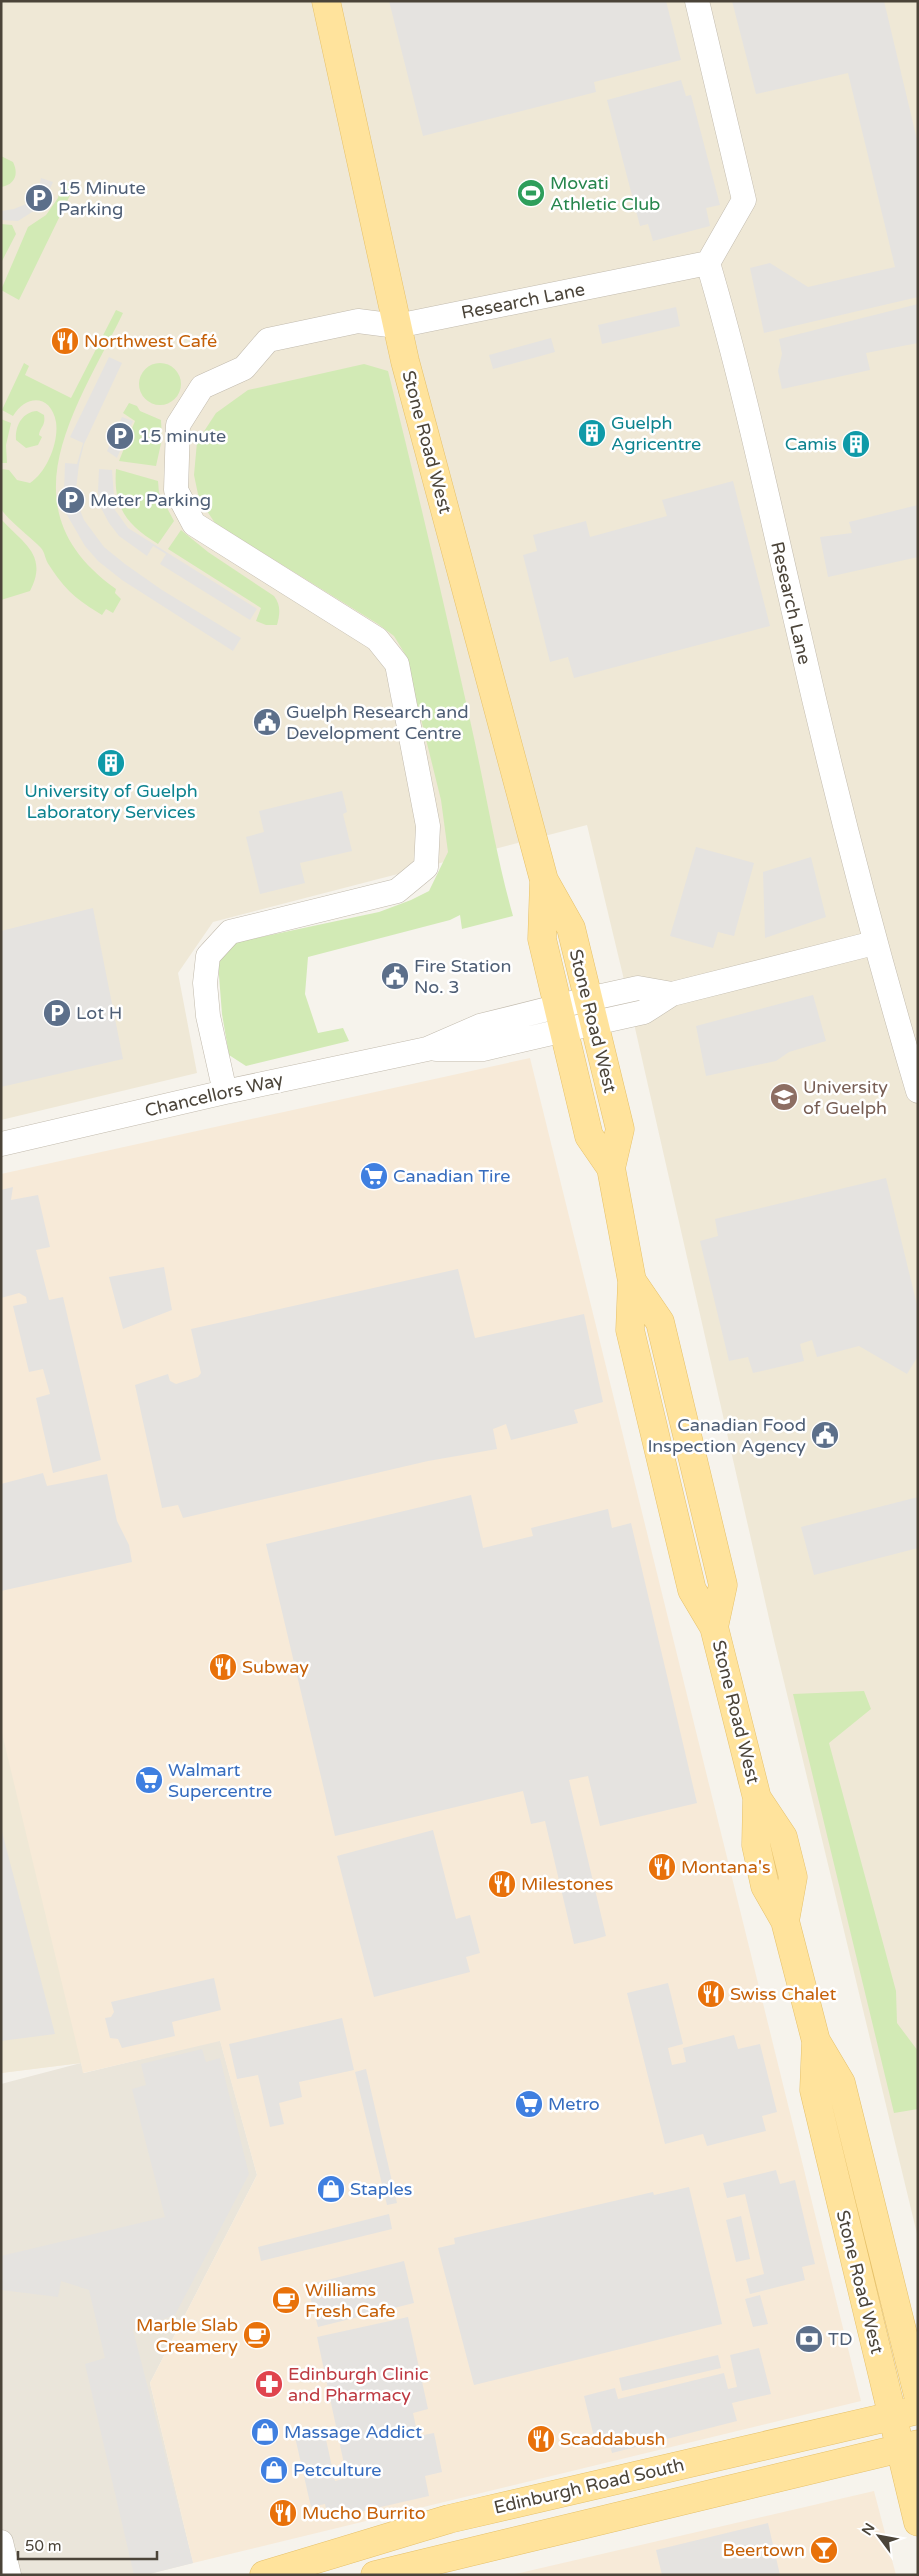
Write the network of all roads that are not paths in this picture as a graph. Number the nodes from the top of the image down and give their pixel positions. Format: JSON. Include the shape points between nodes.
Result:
{"nodes":[{"id":1,"x":326,"y":1,"type":"edge"},
{"id":2,"x":697,"y":1,"type":"edge"},
{"id":3,"x":708,"y":263,"type":"junction"},
{"id":4,"x":397,"y":326,"type":"junction"},
{"id":5,"x":874,"y":943,"type":"junction"},
{"id":6,"x":576,"y":1015,"type":"junction"},
{"id":7,"x":918,"y":1091,"type":"edge"},
{"id":8,"x":225,"y":1092,"type":"junction"},
{"id":9,"x":1,"y":1144,"type":"edge"},
{"id":10,"x":816,"y":2041,"type":"junction"},
{"id":11,"x":918,"y":2395,"type":"edge"},
{"id":12,"x":905,"y":2412,"type":"edge"},
{"id":13,"x":909,"y":2446,"type":"edge"},
{"id":14,"x":918,"y":2522,"type":"edge"},
{"id":15,"x":1,"y":2542,"type":"edge"},
{"id":16,"x":9,"y":2575,"type":"edge"},
{"id":17,"x":264,"y":2575,"type":"edge"},
{"id":18,"x":375,"y":2575,"type":"edge"}],
"edges":[{"from":1,"to":4,"type":"main road","name":"Stone Road West"},
{"from":2,"to":3,"type":"street","via":[[744,200]]},
{"from":3,"to":4,"type":"street","name":"Research Lane"},
{"from":3,"to":5,"type":"street","name":"Research Lane","via":[[727,326]]},
{"from":4,"to":6,"type":"main road","name":"Stone Road West","via":[[544,880],[571,928]]},
{"from":4,"to":8,"type":"street","name":"Research Lane","via":[[358,321],[268,340],[244,368],[202,387],[178,425],[176,490],[194,524],[377,639],[398,664],[428,826],[426,867],[397,891],[230,932],[208,956],[205,983],[208,1016]]},
{"from":5,"to":6,"type":"street","via":[[672,994],[644,1012]]},
{"from":5,"to":7,"type":"street","name":"Research Lane"},
{"from":6,"to":8,"type":"street","name":"Chancellors Way","via":[[480,1026],[428,1049]]},
{"from":6,"to":10,"type":"main road","name":"Stone Road West","via":[[620,1129],[611,1168],[632,1282],[630,1330],[654,1435],[692,1590],[714,1627],[757,1798],[783,1837],[793,1877],[786,1921]]},
{"from":8,"to":9,"type":"street","name":"Chancellors Way"},
{"from":10,"to":11,"type":"main road","name":"Stone Road West","via":[[841,2084]]},
{"from":10,"to":12,"type":"main road","name":"Stone Road West","via":[[814,2090]]},
{"from":12,"to":13,"type":"main road","name":"Stone Road West"},
{"from":12,"to":17,"type":"main road","name":"Edinburgh Road South","via":[[449,2519]]},
{"from":13,"to":14,"type":"main road","name":"Stone Road West"},
{"from":13,"to":18,"type":"main road","name":"Edinburgh Road South"},
{"from":15,"to":16,"type":"street"}]}
